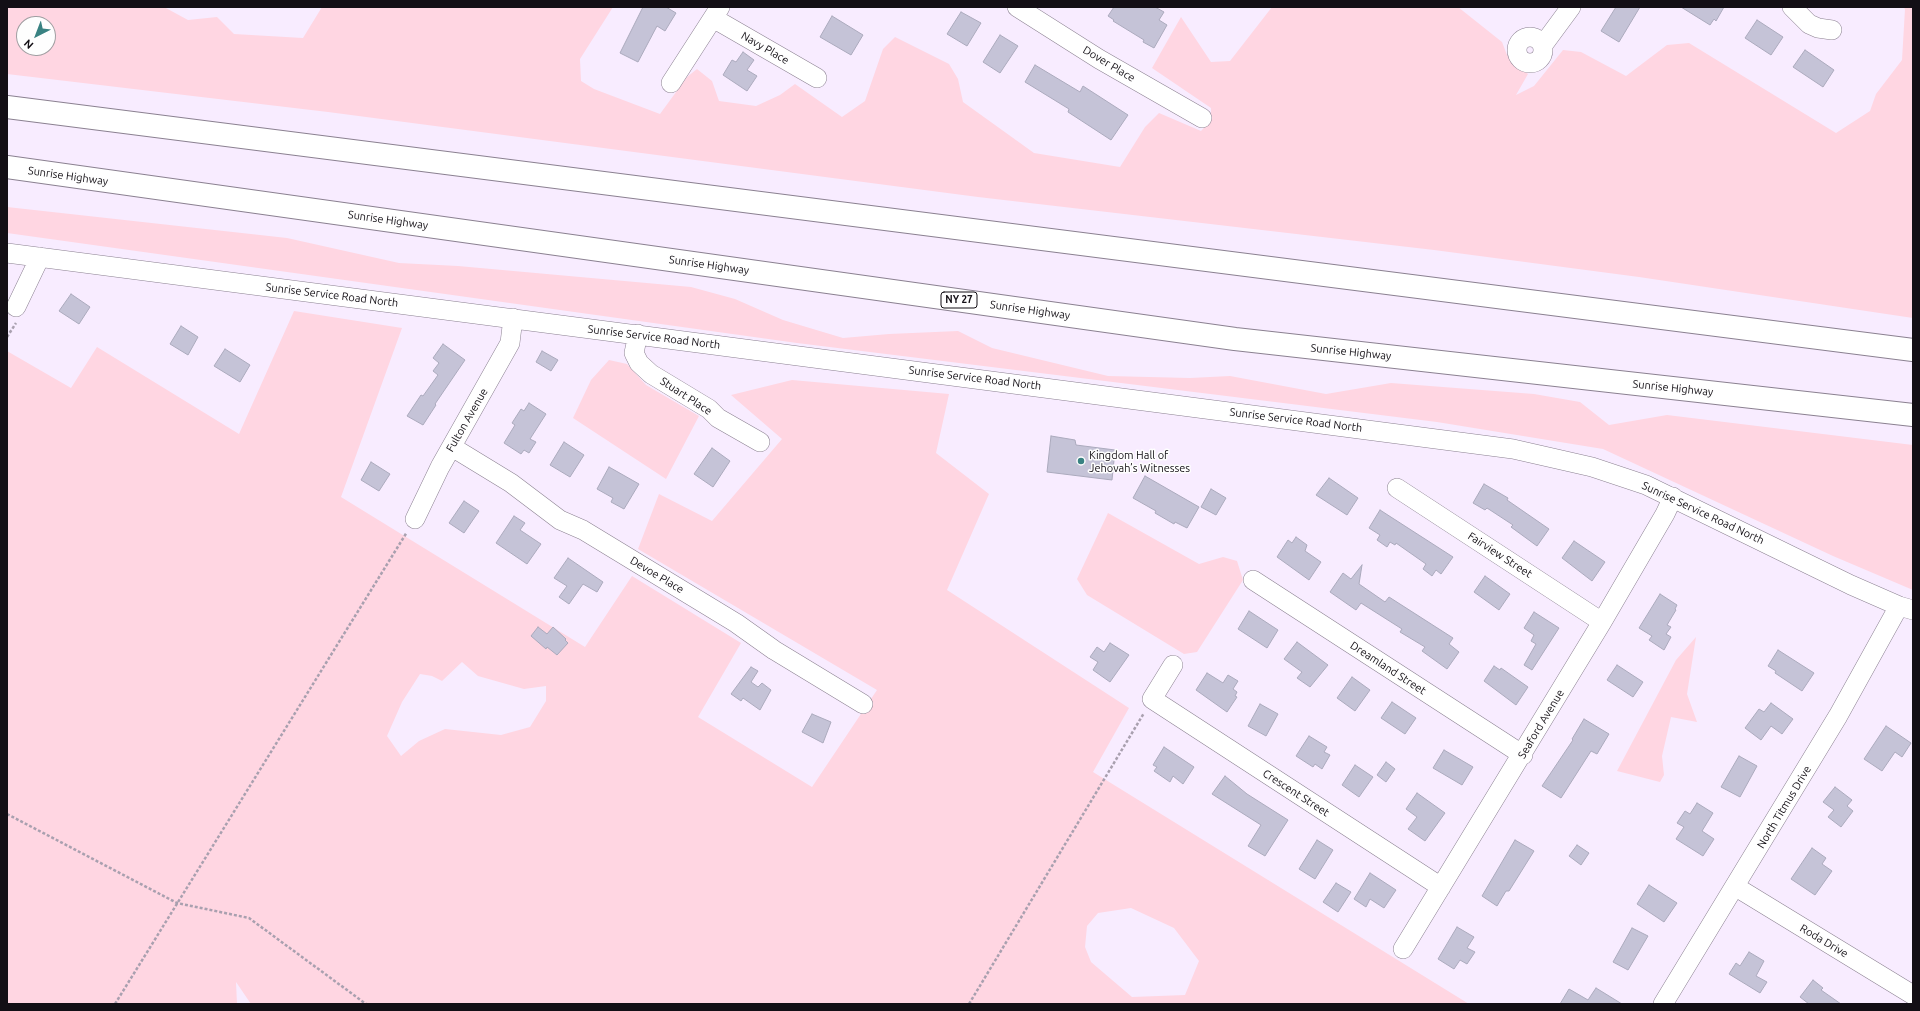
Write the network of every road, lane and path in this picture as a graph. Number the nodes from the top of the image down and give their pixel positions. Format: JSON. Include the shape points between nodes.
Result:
{"nodes":[{"id":1,"x":1017,"y":7,"type":"edge"},
{"id":2,"x":1571,"y":7,"type":"edge"},
{"id":3,"x":1792,"y":7,"type":"edge"},
{"id":4,"x":717,"y":12,"type":"edge"},
{"id":5,"x":1832,"y":30,"type":"dead end"},
{"id":6,"x":1542,"y":45,"type":"dead end"},
{"id":7,"x":817,"y":78,"type":"dead end"},
{"id":8,"x":671,"y":83,"type":"dead end"},
{"id":9,"x":7,"y":107,"type":"edge"},
{"id":10,"x":1202,"y":118,"type":"dead end"},
{"id":11,"x":7,"y":167,"type":"edge"},
{"id":12,"x":7,"y":253,"type":"edge"},
{"id":13,"x":40,"y":257,"type":"junction"},
{"id":14,"x":16,"y":306,"type":"dead end"},
{"id":15,"x":513,"y":318,"type":"junction"},
{"id":16,"x":638,"y":334,"type":"junction"},
{"id":17,"x":1913,"y":350,"type":"edge"},
{"id":18,"x":1913,"y":415,"type":"edge"},
{"id":19,"x":760,"y":442,"type":"dead end"},
{"id":20,"x":452,"y":447,"type":"junction"},
{"id":21,"x":1398,"y":488,"type":"dead end"},
{"id":22,"x":1673,"y":497,"type":"junction"},
{"id":23,"x":415,"y":519,"type":"joint"},
{"id":24,"x":1253,"y":580,"type":"dead end"},
{"id":25,"x":1906,"y":608,"type":"edge"},
{"id":26,"x":1602,"y":622,"type":"junction"},
{"id":27,"x":1173,"y":665,"type":"dead end"},
{"id":28,"x":1152,"y":699,"type":"junction"},
{"id":29,"x":862,"y":704,"type":"dead end"},
{"id":30,"x":1522,"y":755,"type":"junction"},
{"id":31,"x":7,"y":814,"type":"edge"},
{"id":32,"x":1441,"y":887,"type":"junction"},
{"id":33,"x":1736,"y":887,"type":"junction"},
{"id":34,"x":177,"y":903,"type":"junction"},
{"id":35,"x":1403,"y":949,"type":"dead end"},
{"id":36,"x":1913,"y":994,"type":"edge"},
{"id":37,"x":115,"y":1004,"type":"edge"},
{"id":38,"x":366,"y":1004,"type":"edge"},
{"id":39,"x":969,"y":1004,"type":"edge"},
{"id":40,"x":1664,"y":1004,"type":"edge"}],
"edges":[{"from":1,"to":10,"type":"street","name":"Dover Place","via":[[1099,59]]},
{"from":2,"to":6,"type":"street"},
{"from":3,"to":5,"type":"street","via":[[1809,24]]},
{"from":4,"to":7,"type":"street","name":"Navy Place"},
{"from":4,"to":8,"type":"street"},
{"from":9,"to":17,"type":"highway"},
{"from":11,"to":18,"type":"highway","name":"Sunrise Highway","number":"NY 27","via":[[1235,339]]},
{"from":12,"to":13,"type":"street","name":"Sunrise Service Road North"},
{"from":13,"to":14,"type":"street"},
{"from":13,"to":15,"type":"street","name":"Sunrise Service Road North"},
{"from":15,"to":16,"type":"street","name":"Sunrise Service Road North"},
{"from":15,"to":20,"type":"street","name":"Fulton Avenue","via":[[510,343]]},
{"from":16,"to":19,"type":"street","name":"Stuart Place","via":[[634,354],[643,367],[709,409],[718,418]]},
{"from":16,"to":22,"type":"street","name":"Sunrise Service Road North","via":[[1513,449],[1592,467]]},
{"from":20,"to":23,"type":"street","name":"Fulton Avenue"},
{"from":20,"to":29,"type":"street","name":"Devoe Place","via":[[511,484],[560,520],[583,530],[736,623],[774,650]]},
{"from":21,"to":26,"type":"street","name":"Fairview Street"},
{"from":22,"to":25,"type":"street","name":"Sunrise Service Road North","via":[[1851,585]]},
{"from":22,"to":26,"type":"street","name":"Seaford Avenue"},
{"from":23,"to":34,"type":"path"},
{"from":24,"to":30,"type":"street","name":"Dreamland Street"},
{"from":25,"to":33,"type":"street","name":"North Titmus Drive"},
{"from":26,"to":30,"type":"street","name":"Seaford Avenue"},
{"from":27,"to":28,"type":"street"},
{"from":28,"to":32,"type":"street","name":"Crescent Street"},
{"from":28,"to":39,"type":"path"},
{"from":30,"to":32,"type":"street","name":"Seaford Avenue"},
{"from":31,"to":34,"type":"path"},
{"from":32,"to":35,"type":"street","name":"Seaford Avenue"},
{"from":33,"to":36,"type":"street","name":"Roda Drive"},
{"from":33,"to":40,"type":"street","name":"North Titmus Drive"},
{"from":34,"to":37,"type":"path"},
{"from":34,"to":38,"type":"path","via":[[248,918]]}]}
